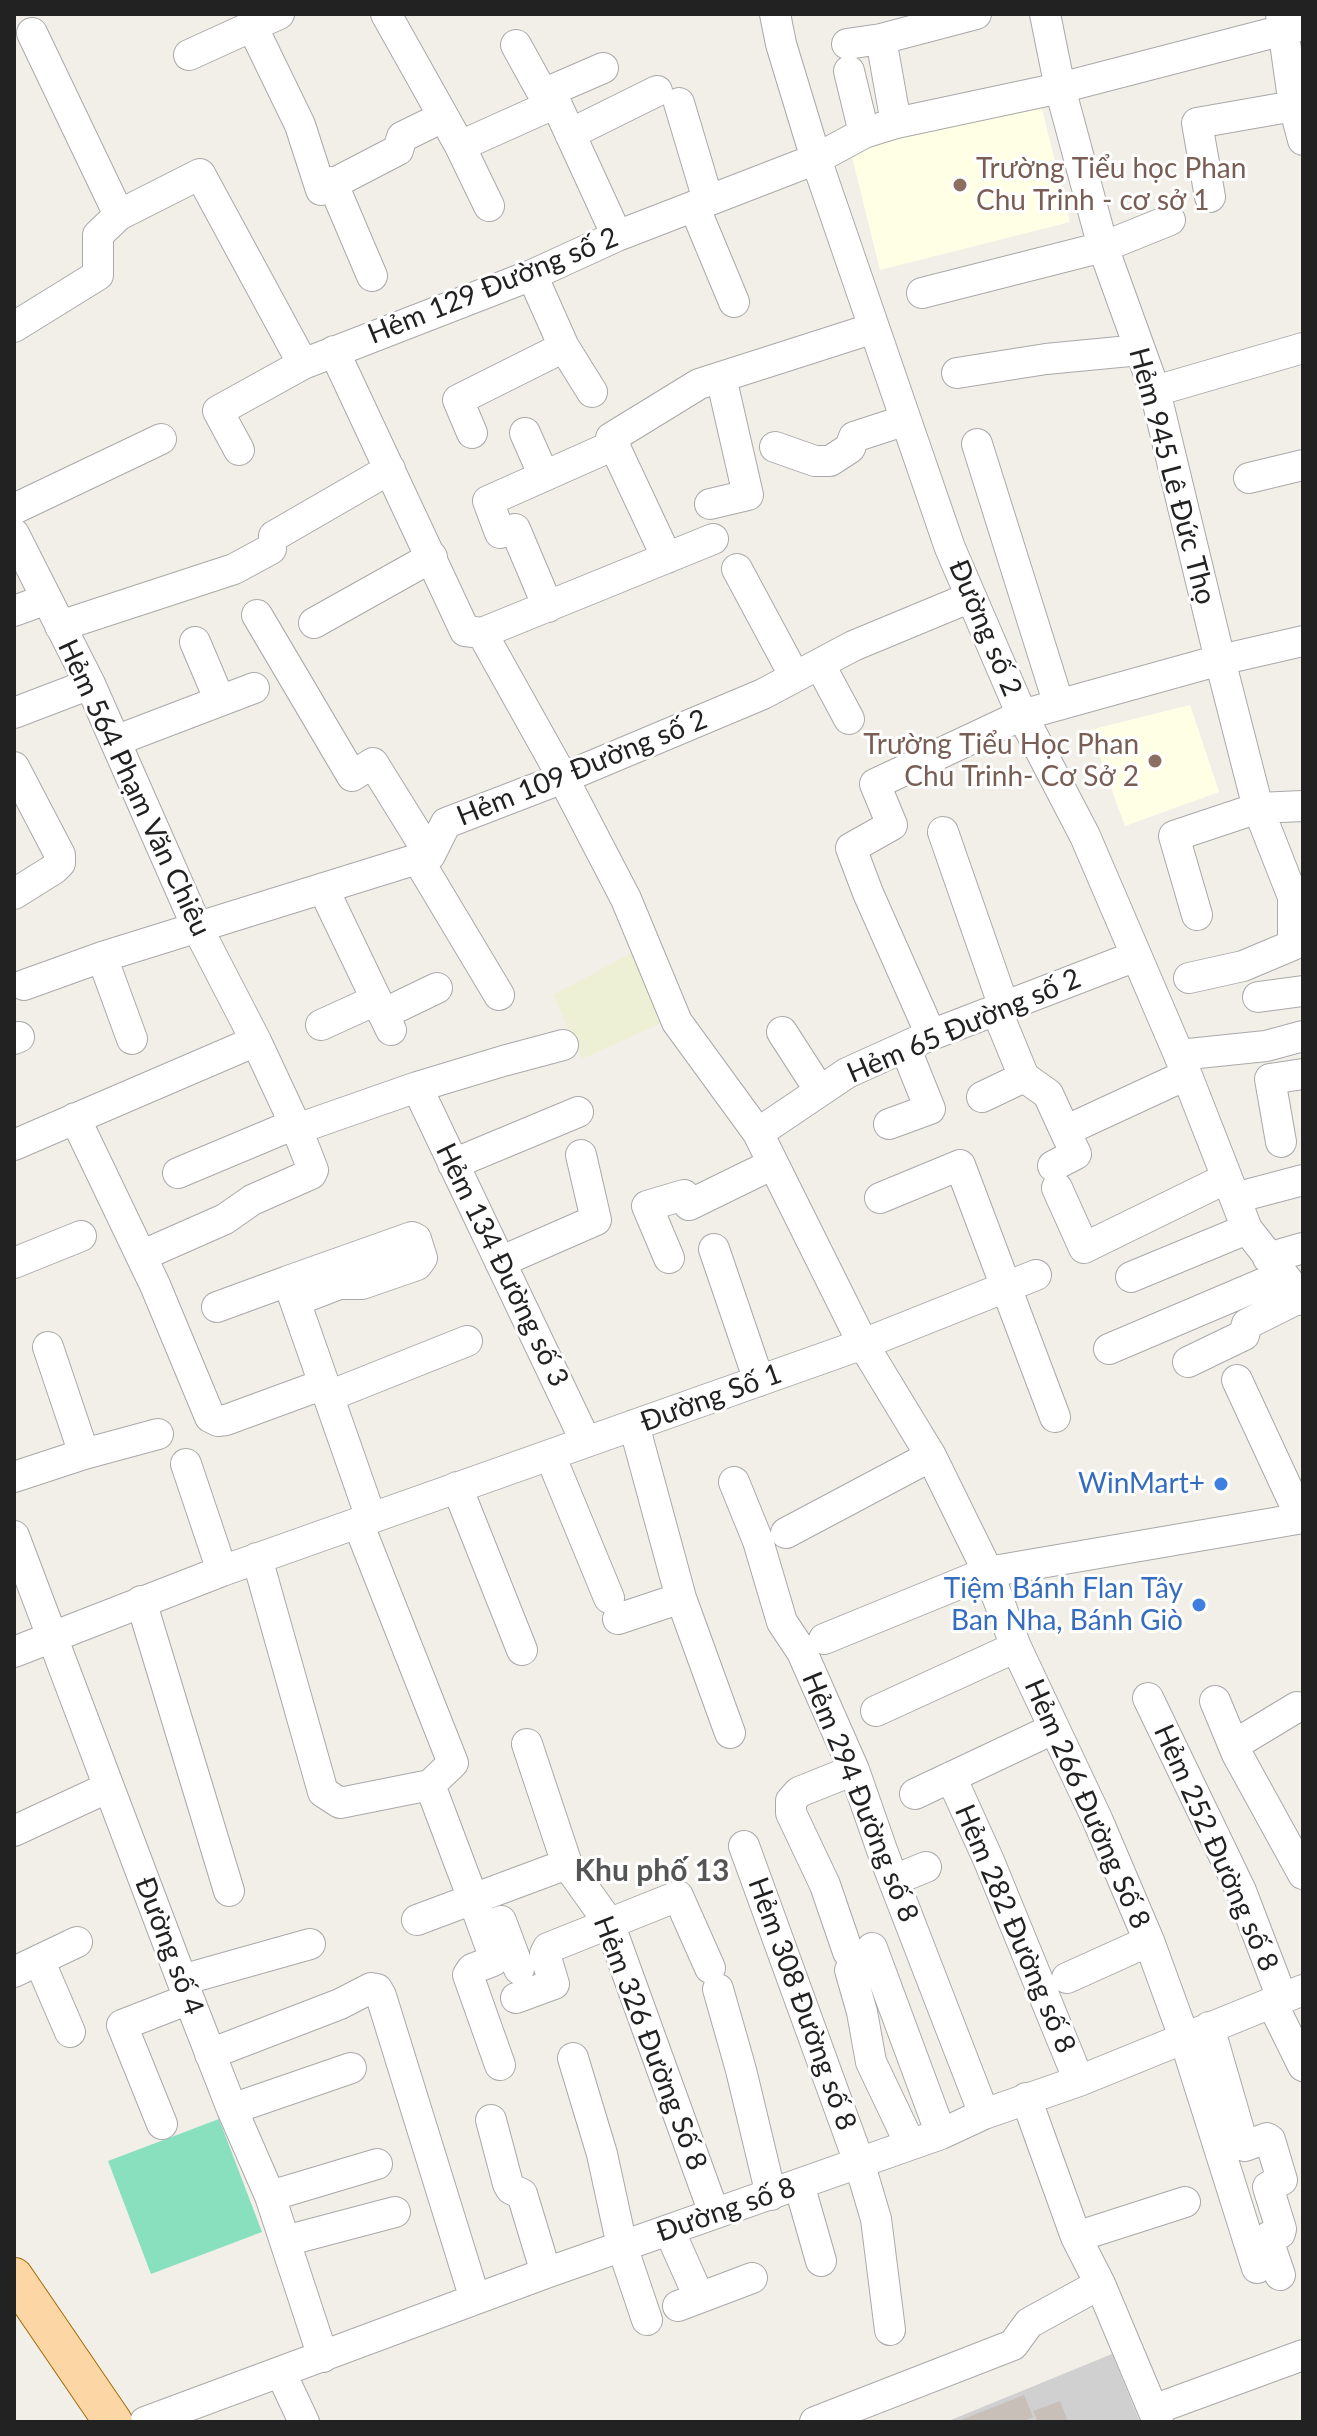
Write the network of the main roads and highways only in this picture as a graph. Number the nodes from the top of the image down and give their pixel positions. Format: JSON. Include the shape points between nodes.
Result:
{"nodes":[{"id":1,"x":14,"y":2277,"type":"edge"},
{"id":2,"x":113,"y":2422,"type":"edge"}],
"edges":[{"from":1,"to":2,"type":"main road"}]}
